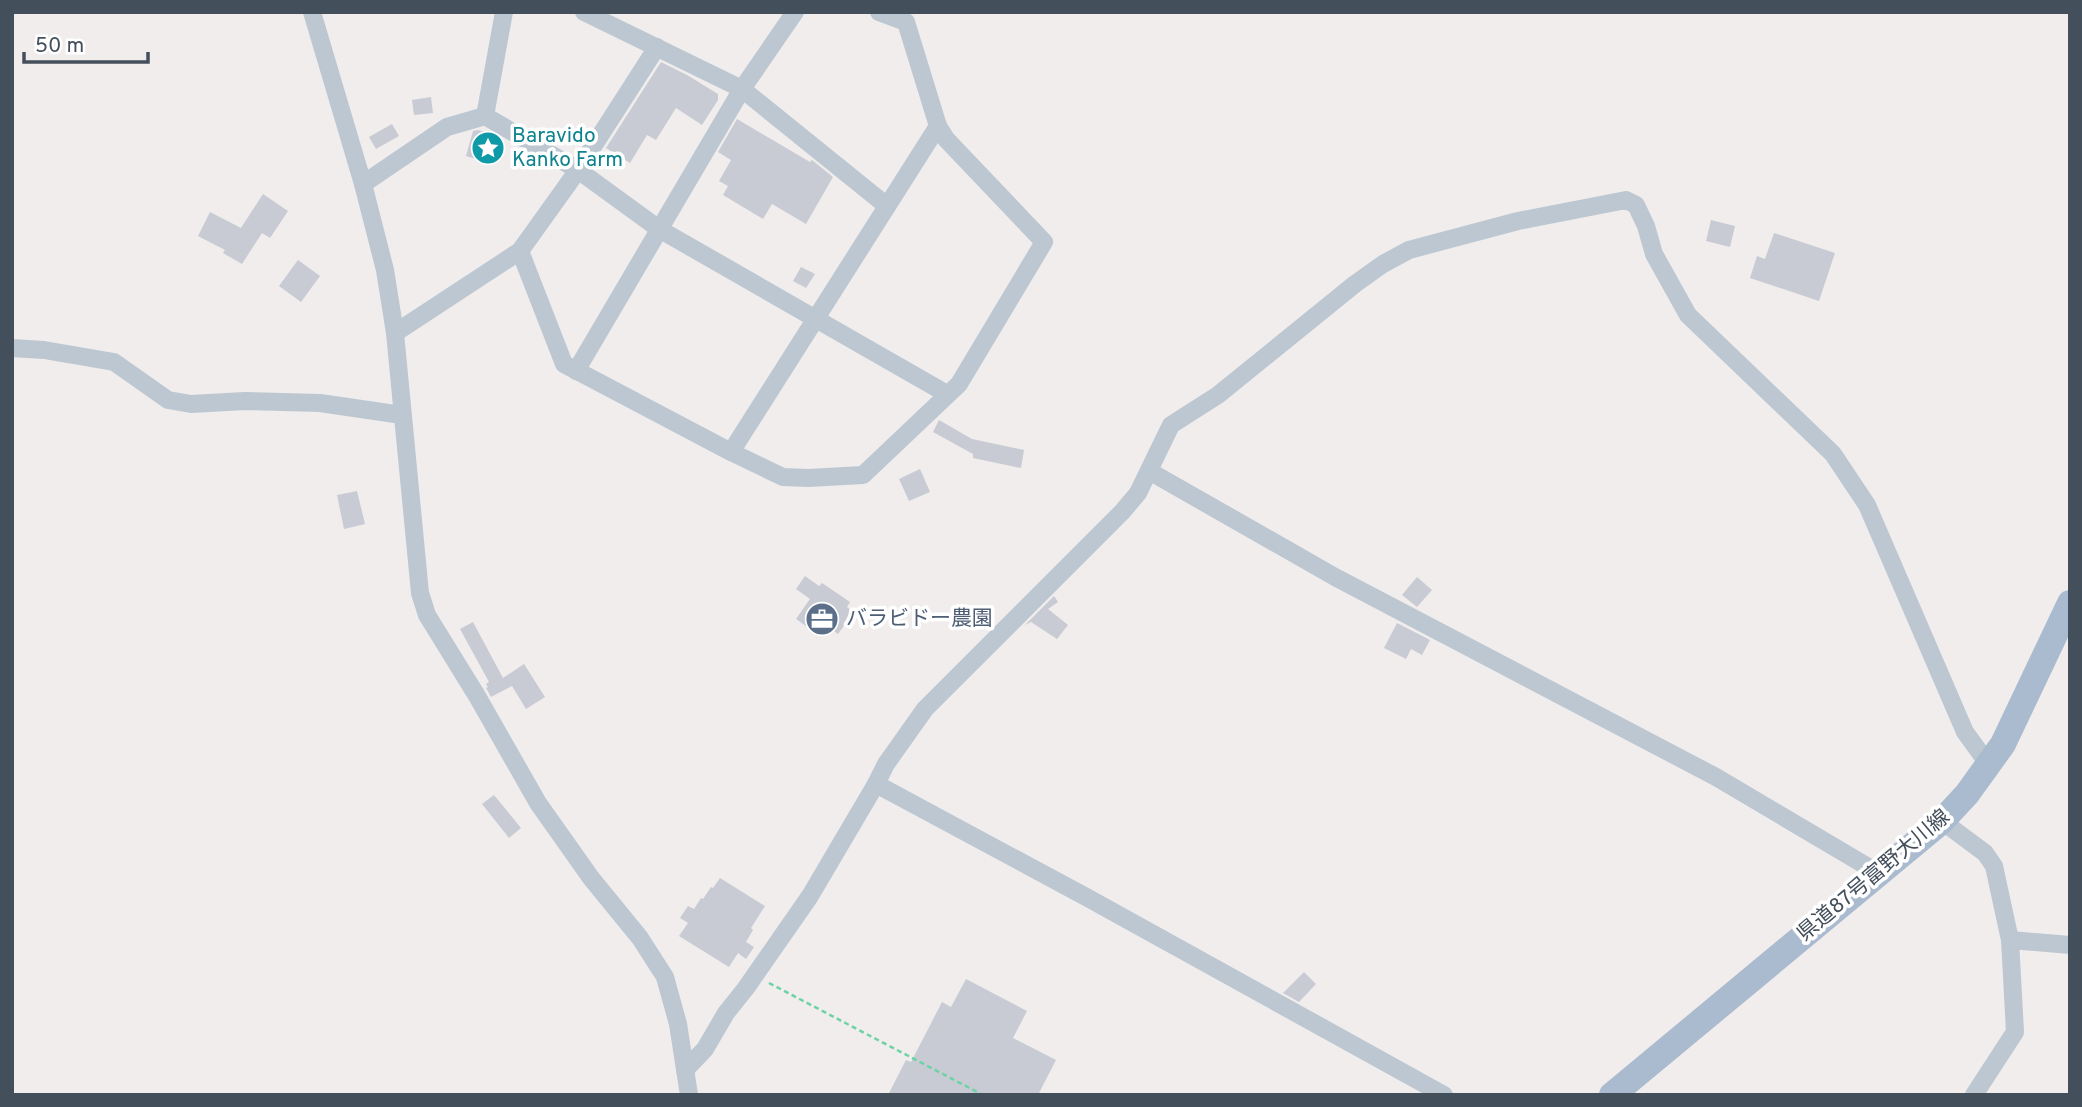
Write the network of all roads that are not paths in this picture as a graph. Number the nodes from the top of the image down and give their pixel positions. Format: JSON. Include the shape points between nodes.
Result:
{"nodes":[{"id":1,"x":312,"y":12,"type":"edge"},
{"id":2,"x":504,"y":12,"type":"edge"},
{"id":3,"x":584,"y":12,"type":"edge"},
{"id":4,"x":796,"y":12,"type":"edge"},
{"id":5,"x":879,"y":12,"type":"edge"},
{"id":6,"x":657,"y":47,"type":"junction"},
{"id":7,"x":742,"y":89,"type":"junction"},
{"id":8,"x":485,"y":116,"type":"junction"},
{"id":9,"x":938,"y":125,"type":"junction"},
{"id":10,"x":578,"y":170,"type":"junction"},
{"id":11,"x":363,"y":184,"type":"junction"},
{"id":12,"x":887,"y":206,"type":"junction"},
{"id":13,"x":659,"y":229,"type":"junction"},
{"id":14,"x":520,"y":251,"type":"junction"},
{"id":15,"x":816,"y":318,"type":"junction"},
{"id":16,"x":395,"y":333,"type":"junction"},
{"id":17,"x":12,"y":348,"type":"edge"},
{"id":18,"x":576,"y":371,"type":"junction"},
{"id":19,"x":947,"y":394,"type":"junction"},
{"id":20,"x":402,"y":415,"type":"junction"},
{"id":21,"x":731,"y":452,"type":"junction"},
{"id":22,"x":1149,"y":471,"type":"junction"},
{"id":23,"x":2070,"y":603,"type":"edge"},
{"id":24,"x":1989,"y":765,"type":"junction"},
{"id":25,"x":876,"y":784,"type":"junction"},
{"id":26,"x":1942,"y":821,"type":"junction"},
{"id":27,"x":1880,"y":874,"type":"junction"},
{"id":28,"x":2010,"y":940,"type":"junction"},
{"id":29,"x":2070,"y":945,"type":"edge"},
{"id":30,"x":685,"y":1070,"type":"junction"},
{"id":31,"x":689,"y":1095,"type":"edge"},
{"id":32,"x":1444,"y":1095,"type":"edge"},
{"id":33,"x":1612,"y":1095,"type":"edge"},
{"id":34,"x":1974,"y":1095,"type":"edge"}],
"edges":[{"from":1,"to":11,"type":"street"},
{"from":2,"to":8,"type":"street"},
{"from":3,"to":6,"type":"street"},
{"from":4,"to":7,"type":"street"},
{"from":5,"to":9,"type":"street","via":[[906,22]]},
{"from":6,"to":7,"type":"street"},
{"from":6,"to":10,"type":"street"},
{"from":7,"to":12,"type":"street"},
{"from":7,"to":13,"type":"street"},
{"from":8,"to":10,"type":"street"},
{"from":8,"to":11,"type":"street","via":[[447,127]]},
{"from":9,"to":12,"type":"street"},
{"from":9,"to":19,"type":"street","via":[[1044,242],[959,384]]},
{"from":10,"to":13,"type":"street"},
{"from":10,"to":14,"type":"street"},
{"from":11,"to":16,"type":"street"},
{"from":12,"to":15,"type":"street"},
{"from":13,"to":15,"type":"street"},
{"from":13,"to":18,"type":"street"},
{"from":14,"to":16,"type":"street"},
{"from":14,"to":18,"type":"street","via":[[564,364]]},
{"from":15,"to":19,"type":"street"},
{"from":15,"to":21,"type":"street"},
{"from":16,"to":20,"type":"street"},
{"from":17,"to":20,"type":"street","via":[[114,362],[168,400],[191,404],[320,403]]},
{"from":18,"to":21,"type":"street"},
{"from":19,"to":21,"type":"street","via":[[863,475],[783,477]]},
{"from":20,"to":30,"type":"street","via":[[420,593],[427,615],[538,803],[664,977]]},
{"from":22,"to":24,"type":"street","via":[[1171,425],[1218,395],[1383,264],[1409,250],[1518,220],[1626,200],[1636,205],[1654,254],[1688,315],[1833,454],[1867,505],[1965,732]]},
{"from":22,"to":25,"type":"street","via":[[1122,512],[925,709]]},
{"from":22,"to":27,"type":"street","via":[[1335,577],[1716,776]]},
{"from":23,"to":24,"type":"main road","name":"県道87号富野大川線"},
{"from":24,"to":26,"type":"main road","name":"県道87号富野大川線"},
{"from":25,"to":30,"type":"street","via":[[810,896],[705,1049]]},
{"from":25,"to":32,"type":"street"},
{"from":26,"to":27,"type":"main road","name":"県道87号富野大川線"},
{"from":26,"to":28,"type":"street","via":[[1985,853],[1994,866]]},
{"from":27,"to":33,"type":"main road","name":"県道87号富野大川線"},
{"from":28,"to":29,"type":"street"},
{"from":28,"to":34,"type":"street","via":[[2015,1032]]},
{"from":30,"to":31,"type":"street"}]}
